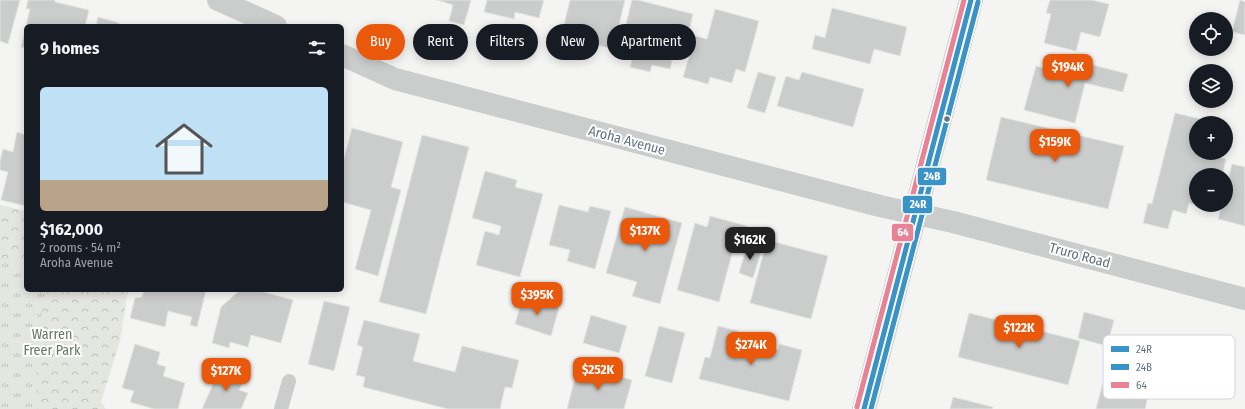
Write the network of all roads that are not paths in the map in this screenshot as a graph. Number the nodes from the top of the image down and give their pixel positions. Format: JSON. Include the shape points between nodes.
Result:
{"nodes":[{"id":1,"x":218,"y":0,"type":"edge"},
{"id":2,"x":971,"y":0,"type":"edge"},
{"id":3,"x":272,"y":24,"type":"edge"},
{"id":4,"x":344,"y":56,"type":"edge"},
{"id":5,"x":915,"y":214,"type":"junction"},
{"id":6,"x":1245,"y":299,"type":"edge"},
{"id":7,"x":289,"y":381,"type":"dead end"},
{"id":8,"x":282,"y":409,"type":"edge"},
{"id":9,"x":864,"y":409,"type":"edge"}],
"edges":[{"from":1,"to":3,"type":"street"},
{"from":2,"to":5,"type":"main road"},
{"from":4,"to":5,"type":"street","name":"Aroha Avenue","via":[[395,79]]},
{"from":5,"to":6,"type":"street","name":"Truro Road"},
{"from":5,"to":9,"type":"main road"},
{"from":7,"to":8,"type":"lane"}]}
